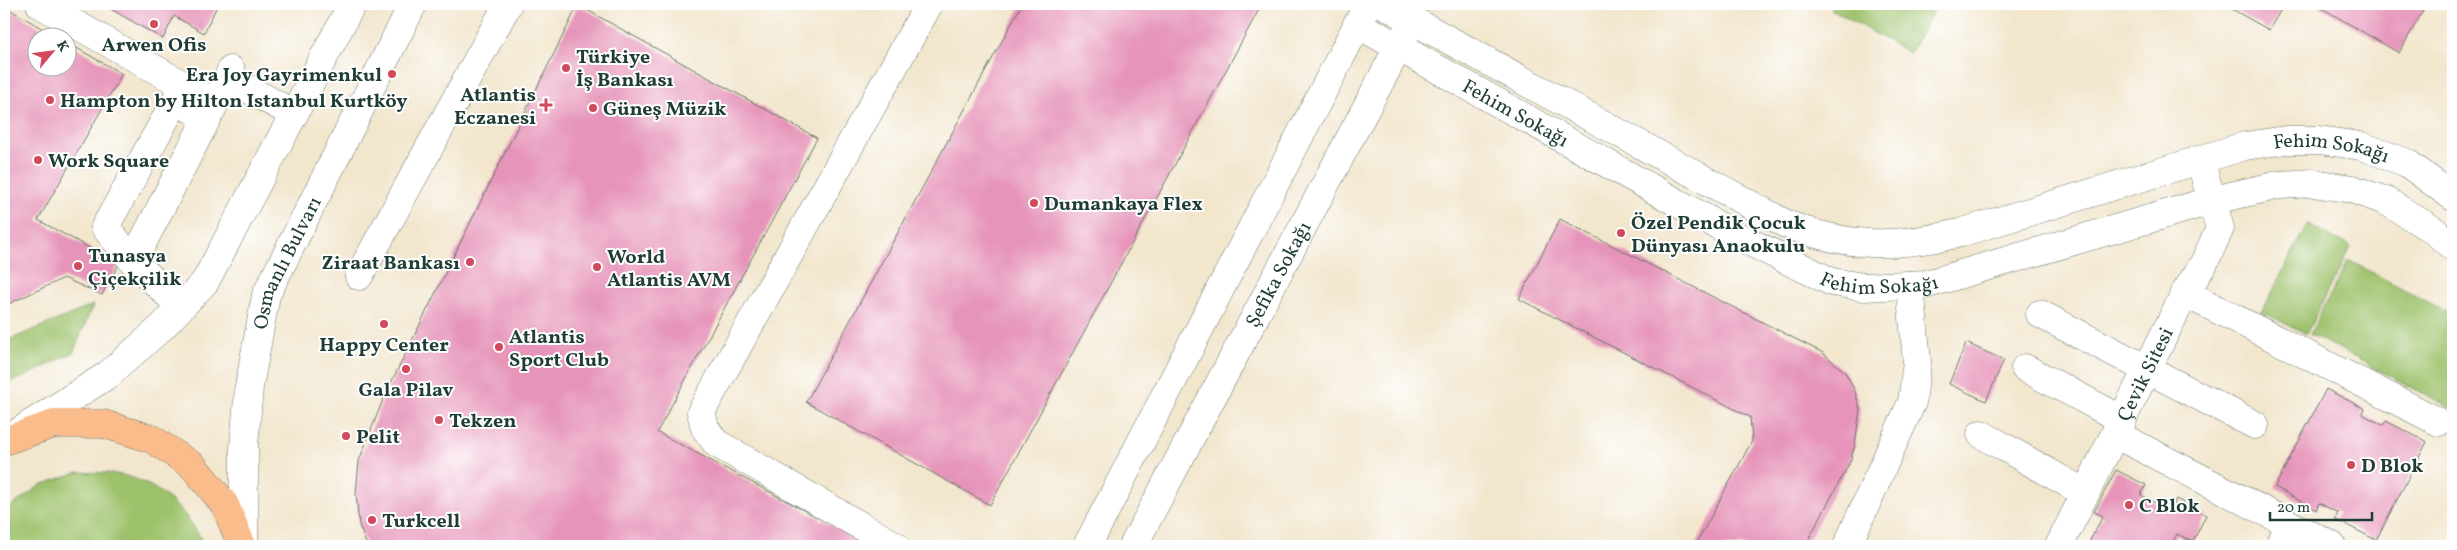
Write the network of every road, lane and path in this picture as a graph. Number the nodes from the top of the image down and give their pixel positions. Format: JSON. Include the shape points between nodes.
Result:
{"nodes":[{"id":1,"x":40,"y":4,"type":"edge"},
{"id":2,"x":352,"y":4,"type":"edge"},
{"id":3,"x":413,"y":4,"type":"edge"},
{"id":4,"x":508,"y":4,"type":"edge"},
{"id":5,"x":929,"y":4,"type":"edge"},
{"id":6,"x":1383,"y":4,"type":"edge"},
{"id":7,"x":1417,"y":12,"type":"edge"},
{"id":8,"x":1362,"y":14,"type":"edge"},
{"id":9,"x":1398,"y":48,"type":"junction"},
{"id":10,"x":211,"y":110,"type":"junction"},
{"id":11,"x":294,"y":114,"type":"junction"},
{"id":12,"x":2200,"y":160,"type":"junction"},
{"id":13,"x":2453,"y":197,"type":"edge"},
{"id":14,"x":2214,"y":200,"type":"junction"},
{"id":15,"x":2453,"y":247,"type":"edge"},
{"id":16,"x":133,"y":261,"type":"junction"},
{"id":17,"x":359,"y":276,"type":"dead end"},
{"id":18,"x":1910,"y":285,"type":"junction"},
{"id":19,"x":2185,"y":293,"type":"junction"},
{"id":20,"x":181,"y":307,"type":"junction"},
{"id":21,"x":2040,"y":314,"type":"dead end"},
{"id":22,"x":2024,"y":368,"type":"dead end"},
{"id":23,"x":2148,"y":368,"type":"junction"},
{"id":24,"x":2439,"y":422,"type":"dead end"},
{"id":25,"x":2254,"y":425,"type":"dead end"},
{"id":26,"x":2119,"y":427,"type":"junction"},
{"id":27,"x":1981,"y":434,"type":"dead end"},
{"id":28,"x":5,"y":440,"type":"edge"},
{"id":29,"x":2085,"y":493,"type":"junction"},
{"id":30,"x":2284,"y":535,"type":"edge"},
{"id":31,"x":243,"y":546,"type":"edge"},
{"id":32,"x":896,"y":546,"type":"edge"},
{"id":33,"x":1087,"y":546,"type":"edge"},
{"id":34,"x":1133,"y":546,"type":"edge"},
{"id":35,"x":1847,"y":546,"type":"edge"},
{"id":36,"x":2059,"y":546,"type":"edge"},
{"id":37,"x":2332,"y":546,"type":"edge"}],
"edges":[{"from":1,"to":10,"type":"street"},
{"from":2,"to":11,"type":"street"},
{"from":3,"to":31,"type":"street","name":"Osmanlı Bulvarı","via":[[266,295],[249,387],[244,446]]},
{"from":4,"to":17,"type":"street"},
{"from":5,"to":32,"type":"street","via":[[701,412],[705,428],[716,443]]},
{"from":6,"to":7,"type":"street","name":"Fehim Sokağı"},
{"from":7,"to":9,"type":"street","name":"Şefika Sokağı"},
{"from":7,"to":12,"type":"street","name":"Fehim Sokağı","via":[[1786,224],[1818,236],[1850,242],[1923,242]]},
{"from":8,"to":9,"type":"street","name":"Fehim Sokağı"},
{"from":8,"to":33,"type":"street"},
{"from":9,"to":18,"type":"street","name":"Fehim Sokağı","via":[[1738,236],[1832,282],[1864,288]]},
{"from":9,"to":34,"type":"street","name":"Şefika Sokağı"},
{"from":10,"to":11,"type":"street","via":[[229,74]]},
{"from":10,"to":16,"type":"street"},
{"from":10,"to":16,"type":"street","via":[[176,100],[104,227]]},
{"from":11,"to":20,"type":"street","via":[[205,282]]},
{"from":12,"to":13,"type":"street","name":"Fehim Sokağı","via":[[2245,146],[2286,140],[2319,140],[2361,146],[2407,163]]},
{"from":12,"to":14,"type":"street"},
{"from":14,"to":15,"type":"street","name":"Fehim Sokağı","via":[[2278,185],[2313,183],[2352,189],[2386,202],[2433,230]]},
{"from":14,"to":18,"type":"street","name":"Fehim Sokağı","via":[[1927,284]]},
{"from":14,"to":19,"type":"street","name":"Çevik Sitesi","via":[[2220,228],[2204,263]]},
{"from":16,"to":20,"type":"street"},
{"from":18,"to":35,"type":"street","via":[[1918,362],[1912,402]]},
{"from":19,"to":23,"type":"street","name":"Çevik Sitesi"},
{"from":19,"to":24,"type":"street"},
{"from":20,"to":28,"type":"street","via":[[109,374]]},
{"from":21,"to":23,"type":"street"},
{"from":22,"to":26,"type":"street"},
{"from":23,"to":25,"type":"street"},
{"from":23,"to":26,"type":"street","name":"Çevik Sitesi"},
{"from":26,"to":29,"type":"street","name":"Çevik Sitesi"},
{"from":26,"to":30,"type":"street"},
{"from":27,"to":29,"type":"street"},
{"from":28,"to":31,"type":"main road","via":[[54,424],[104,424],[152,439],[193,466],[225,505]]},
{"from":29,"to":36,"type":"street","name":"Çevik Sitesi"},
{"from":30,"to":37,"type":"street"}]}
